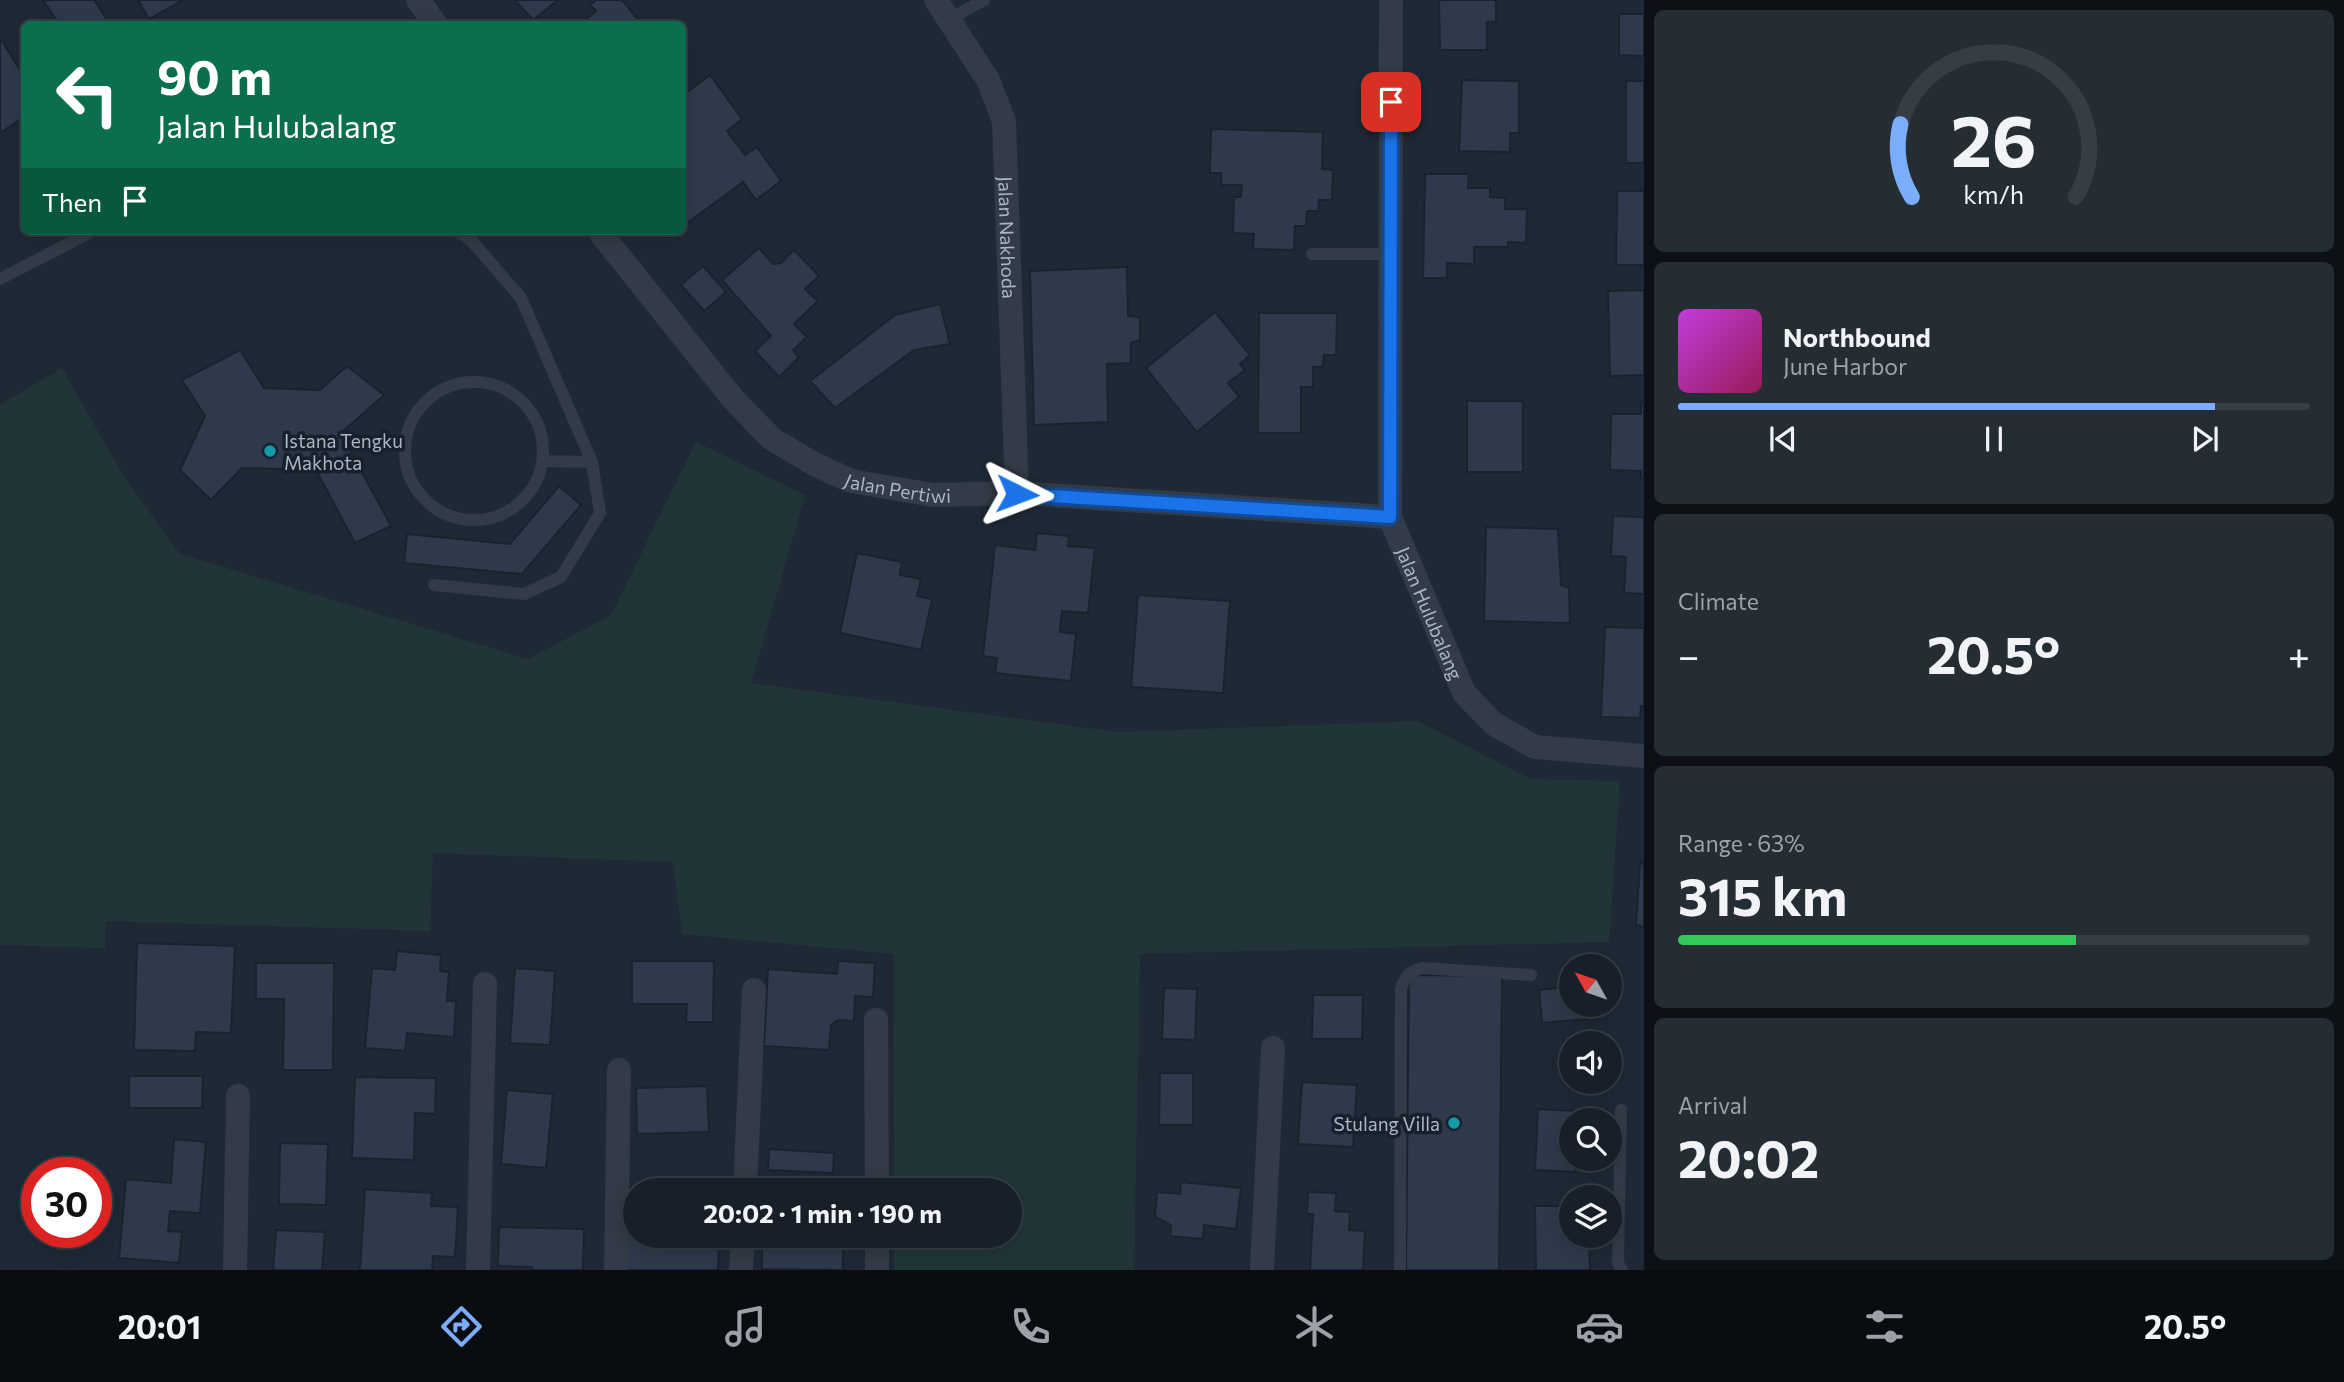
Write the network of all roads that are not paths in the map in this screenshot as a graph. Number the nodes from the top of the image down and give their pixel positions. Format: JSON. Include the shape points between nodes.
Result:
{"nodes":[{"id":1,"x":418,"y":0,"type":"edge"},
{"id":2,"x":984,"y":0,"type":"edge"},
{"id":3,"x":1391,"y":0,"type":"edge"},
{"id":4,"x":942,"y":10,"type":"edge"},
{"id":5,"x":433,"y":21,"type":"edge"},
{"id":6,"x":85,"y":235,"type":"edge"},
{"id":7,"x":463,"y":235,"type":"edge"},
{"id":8,"x":602,"y":235,"type":"edge"},
{"id":9,"x":1312,"y":254,"type":"dead end"},
{"id":10,"x":1390,"y":254,"type":"junction"},
{"id":11,"x":0,"y":279,"type":"edge"},
{"id":12,"x":543,"y":461,"type":"junction"},
{"id":13,"x":592,"y":461,"type":"junction"},
{"id":14,"x":1017,"y":494,"type":"junction"},
{"id":15,"x":1390,"y":517,"type":"junction"},
{"id":16,"x":434,"y":585,"type":"dead end"},
{"id":17,"x":1644,"y":756,"type":"edge"},
{"id":18,"x":1531,"y":975,"type":"dead end"},
{"id":19,"x":485,"y":984,"type":"dead end"},
{"id":20,"x":754,"y":990,"type":"dead end"},
{"id":21,"x":876,"y":1020,"type":"dead end"},
{"id":22,"x":1273,"y":1048,"type":"dead end"},
{"id":23,"x":619,"y":1070,"type":"dead end"},
{"id":24,"x":238,"y":1096,"type":"dead end"},
{"id":25,"x":1620,"y":1171,"type":"edge"},
{"id":26,"x":746,"y":1178,"type":"edge"},
{"id":27,"x":877,"y":1178,"type":"edge"},
{"id":28,"x":742,"y":1248,"type":"edge"},
{"id":29,"x":877,"y":1248,"type":"edge"},
{"id":30,"x":235,"y":1270,"type":"edge"},
{"id":31,"x":478,"y":1270,"type":"edge"},
{"id":32,"x":616,"y":1270,"type":"edge"},
{"id":33,"x":741,"y":1270,"type":"edge"},
{"id":34,"x":877,"y":1270,"type":"edge"},
{"id":35,"x":1262,"y":1270,"type":"edge"},
{"id":36,"x":1400,"y":1270,"type":"edge"},
{"id":37,"x":1622,"y":1270,"type":"edge"}],
"edges":[{"from":1,"to":5,"type":"street"},
{"from":2,"to":4,"type":"lane"},
{"from":3,"to":10,"type":"street","name":"Jalan Hulubalang"},
{"from":4,"to":14,"type":"street","name":"Jalan Nakhoda","via":[[988,80],[1004,121]]},
{"from":6,"to":11,"type":"lane"},
{"from":7,"to":13,"type":"lane","via":[[521,298]]},
{"from":8,"to":14,"type":"street","name":"Jalan Pertiwi","via":[[733,399],[772,439],[851,481],[933,495]]},
{"from":9,"to":10,"type":"lane"},
{"from":10,"to":15,"type":"street","name":"Jalan Hulubalang"},
{"from":12,"to":12,"type":"lane","via":[[535,483],[520,503],[500,515],[476,520],[452,517],[430,505],[414,487],[405,465],[405,441],[411,420],[442,389],[484,382],[505,388],[536,418]]},
{"from":12,"to":13,"type":"lane"},
{"from":13,"to":16,"type":"lane","via":[[600,513],[561,577],[524,594]]},
{"from":14,"to":15,"type":"street","name":"Jalan Pertiwi"},
{"from":15,"to":17,"type":"street","name":"Jalan Hulubalang","via":[[1464,693],[1494,724],[1535,747]]},
{"from":18,"to":36,"type":"lane","via":[[1422,968],[1404,979]]},
{"from":19,"to":31,"type":"street"},
{"from":20,"to":26,"type":"street"},
{"from":21,"to":27,"type":"street"},
{"from":22,"to":35,"type":"street"},
{"from":23,"to":32,"type":"street"},
{"from":24,"to":30,"type":"street"},
{"from":25,"to":37,"type":"lane","via":[[1618,1263]]},
{"from":28,"to":33,"type":"street"},
{"from":29,"to":34,"type":"street"}]}
